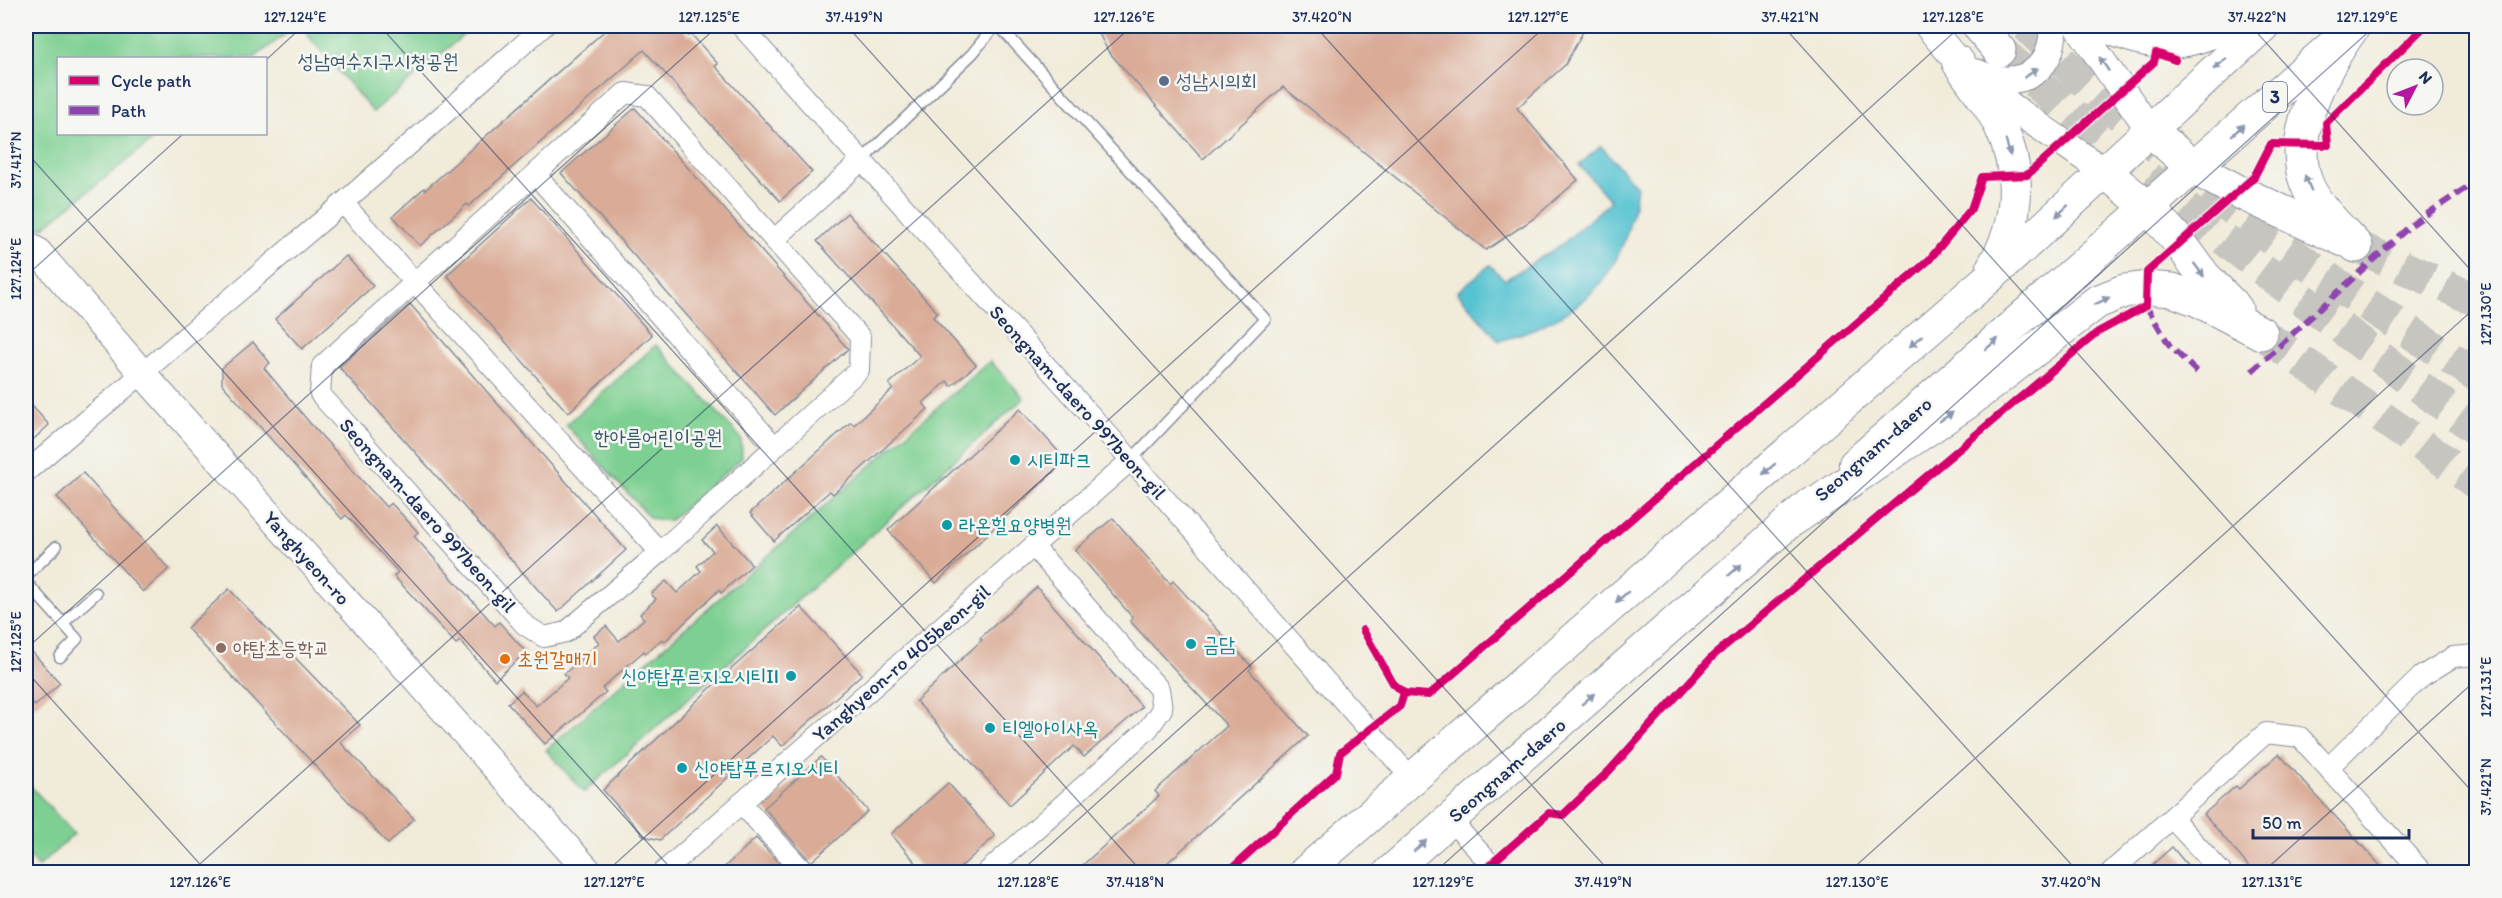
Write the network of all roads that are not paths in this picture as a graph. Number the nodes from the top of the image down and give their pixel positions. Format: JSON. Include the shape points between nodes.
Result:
{"nodes":[{"id":1,"x":544,"y":26,"type":"edge"},
{"id":2,"x":741,"y":26,"type":"edge"},
{"id":3,"x":997,"y":26,"type":"edge"},
{"id":4,"x":1928,"y":26,"type":"edge"},
{"id":5,"x":2053,"y":26,"type":"edge"},
{"id":6,"x":2078,"y":26,"type":"edge"},
{"id":7,"x":2105,"y":26,"type":"edge"},
{"id":8,"x":2226,"y":26,"type":"edge"},
{"id":9,"x":2263,"y":26,"type":"edge"},
{"id":10,"x":2354,"y":26,"type":"edge"},
{"id":11,"x":1958,"y":62,"type":"junction"},
{"id":12,"x":2149,"y":129,"type":"junction"},
{"id":13,"x":861,"y":161,"type":"junction"},
{"id":14,"x":2194,"y":168,"type":"junction"},
{"id":15,"x":2105,"y":172,"type":"junction"},
{"id":16,"x":536,"y":175,"type":"junction"},
{"id":17,"x":343,"y":203,"type":"junction"},
{"id":18,"x":2149,"y":208,"type":"junction"},
{"id":19,"x":774,"y":240,"type":"junction"},
{"id":20,"x":26,"y":245,"type":"edge"},
{"id":21,"x":415,"y":282,"type":"junction"},
{"id":22,"x":1975,"y":290,"type":"junction"},
{"id":23,"x":143,"y":374,"type":"junction"},
{"id":24,"x":774,"y":447,"type":"junction"},
{"id":25,"x":1131,"y":460,"type":"junction"},
{"id":26,"x":26,"y":472,"type":"edge"},
{"id":27,"x":1792,"y":520,"type":"junction"},
{"id":28,"x":1033,"y":546,"type":"junction"},
{"id":29,"x":56,"y":547,"type":"dead end"},
{"id":30,"x":660,"y":552,"type":"junction"},
{"id":31,"x":26,"y":576,"type":"edge"},
{"id":32,"x":26,"y":582,"type":"edge"},
{"id":33,"x":96,"y":593,"type":"dead end"},
{"id":34,"x":63,"y":623,"type":"junction"},
{"id":35,"x":2476,"y":655,"type":"edge"},
{"id":36,"x":60,"y":657,"type":"dead end"},
{"id":37,"x":2329,"y":767,"type":"junction"},
{"id":38,"x":1413,"y":780,"type":"junction"},
{"id":39,"x":741,"y":803,"type":"junction"},
{"id":40,"x":2172,"y":818,"type":"junction"},
{"id":41,"x":1450,"y":820,"type":"junction"},
{"id":42,"x":589,"y":873,"type":"edge"},
{"id":43,"x":663,"y":873,"type":"edge"},
{"id":44,"x":804,"y":873,"type":"edge"},
{"id":45,"x":987,"y":873,"type":"edge"},
{"id":46,"x":1305,"y":873,"type":"edge"},
{"id":47,"x":1390,"y":873,"type":"edge"},
{"id":48,"x":1498,"y":873,"type":"edge"},
{"id":49,"x":2111,"y":873,"type":"edge"},
{"id":50,"x":2221,"y":873,"type":"edge"},
{"id":51,"x":2422,"y":873,"type":"edge"}],
"edges":[{"from":1,"to":17,"type":"street"},
{"from":2,"to":13,"type":"street","name":"Seongnam-daero 997beon-gil"},
{"from":3,"to":13,"type":"lane"},
{"from":3,"to":25,"type":"lane","via":[[1265,319]]},
{"from":4,"to":11,"type":"main road"},
{"from":11,"to":5,"type":"main road","one_way":true,"via":[[1990,79],[2022,79],[2048,56]]},
{"from":12,"to":6,"type":"main road","one_way":true},
{"from":7,"to":8,"type":"main road","via":[[2140,39],[2183,42]]},
{"from":9,"to":12,"type":"main road","one_way":true},
{"from":14,"to":10,"type":"main road","name":"Seongnam-daero","number":"3","one_way":true},
{"from":14,"to":10,"type":"highway","one_way":true,"via":[[2356,246],[2309,189],[2302,145],[2310,105],[2326,67]]},
{"from":11,"to":15,"type":"main road","via":[[2013,107]]},
{"from":11,"to":22,"type":"main road","one_way":true,"via":[[2000,126],[2009,147],[2014,176],[2009,234],[2000,256]]},
{"from":12,"to":14,"type":"highway"},
{"from":12,"to":15,"type":"main road"},
{"from":13,"to":19,"type":"street"},
{"from":13,"to":25,"type":"street","name":"Seongnam-daero 997beon-gil"},
{"from":14,"to":18,"type":"main road","name":"Seongnam-daero","number":"3"},
{"from":15,"to":18,"type":"main road"},
{"from":15,"to":22,"type":"main road","one_way":true},
{"from":16,"to":19,"type":"street","name":"Seongnam-daero 997beon-gil","via":[[625,93],[647,96]]},
{"from":16,"to":21,"type":"street","name":"Seongnam-daero 997beon-gil"},
{"from":16,"to":24,"type":"street"},
{"from":17,"to":21,"type":"street"},
{"from":17,"to":23,"type":"street"},
{"from":27,"to":18,"type":"main road","name":"Seongnam-daero","one_way":true},
{"from":18,"to":27,"type":"highway","via":[[2204,276],[2261,333],[2196,298],[2146,288],[2124,291],[2097,302],[1966,403]]},
{"from":19,"to":24,"type":"street","name":"Seongnam-daero 997beon-gil","via":[[860,337],[859,370]]},
{"from":20,"to":23,"type":"main road","name":"Yanghyeon-ro","via":[[37,251]]},
{"from":21,"to":30,"type":"street"},
{"from":21,"to":30,"type":"street","name":"Seongnam-daero 997beon-gil","via":[[322,366],[320,394],[525,625],[544,637],[566,632]]},
{"from":22,"to":38,"type":"main road","one_way":true},
{"from":23,"to":26,"type":"street"},
{"from":23,"to":42,"type":"main road","name":"Yanghyeon-ro"},
{"from":24,"to":30,"type":"street","name":"Seongnam-daero 997beon-gil"},
{"from":25,"to":28,"type":"street","name":"Yanghyeon-ro 405beon-gil"},
{"from":25,"to":38,"type":"street","name":"Seongnam-daero 997beon-gil"},
{"from":41,"to":27,"type":"main road","name":"Seongnam-daero","one_way":true},
{"from":28,"to":39,"type":"street","name":"Yanghyeon-ro 405beon-gil"},
{"from":28,"to":45,"type":"street","via":[[1159,689],[1162,709],[1148,729]]},
{"from":29,"to":31,"type":"lane"},
{"from":32,"to":34,"type":"lane"},
{"from":33,"to":34,"type":"lane"},
{"from":34,"to":36,"type":"lane","via":[[77,639]]},
{"from":35,"to":37,"type":"street","via":[[2453,657],[2422,676]]},
{"from":37,"to":40,"type":"street","via":[[2300,737],[2266,733]]},
{"from":37,"to":51,"type":"street"},
{"from":38,"to":46,"type":"main road"},
{"from":39,"to":43,"type":"street","name":"Yanghyeon-ro 405beon-gil"},
{"from":39,"to":44,"type":"street"},
{"from":40,"to":49,"type":"street"},
{"from":40,"to":50,"type":"street"},
{"from":47,"to":41,"type":"main road","name":"Seongnam-daero","one_way":true},
{"from":41,"to":48,"type":"street"}]}
